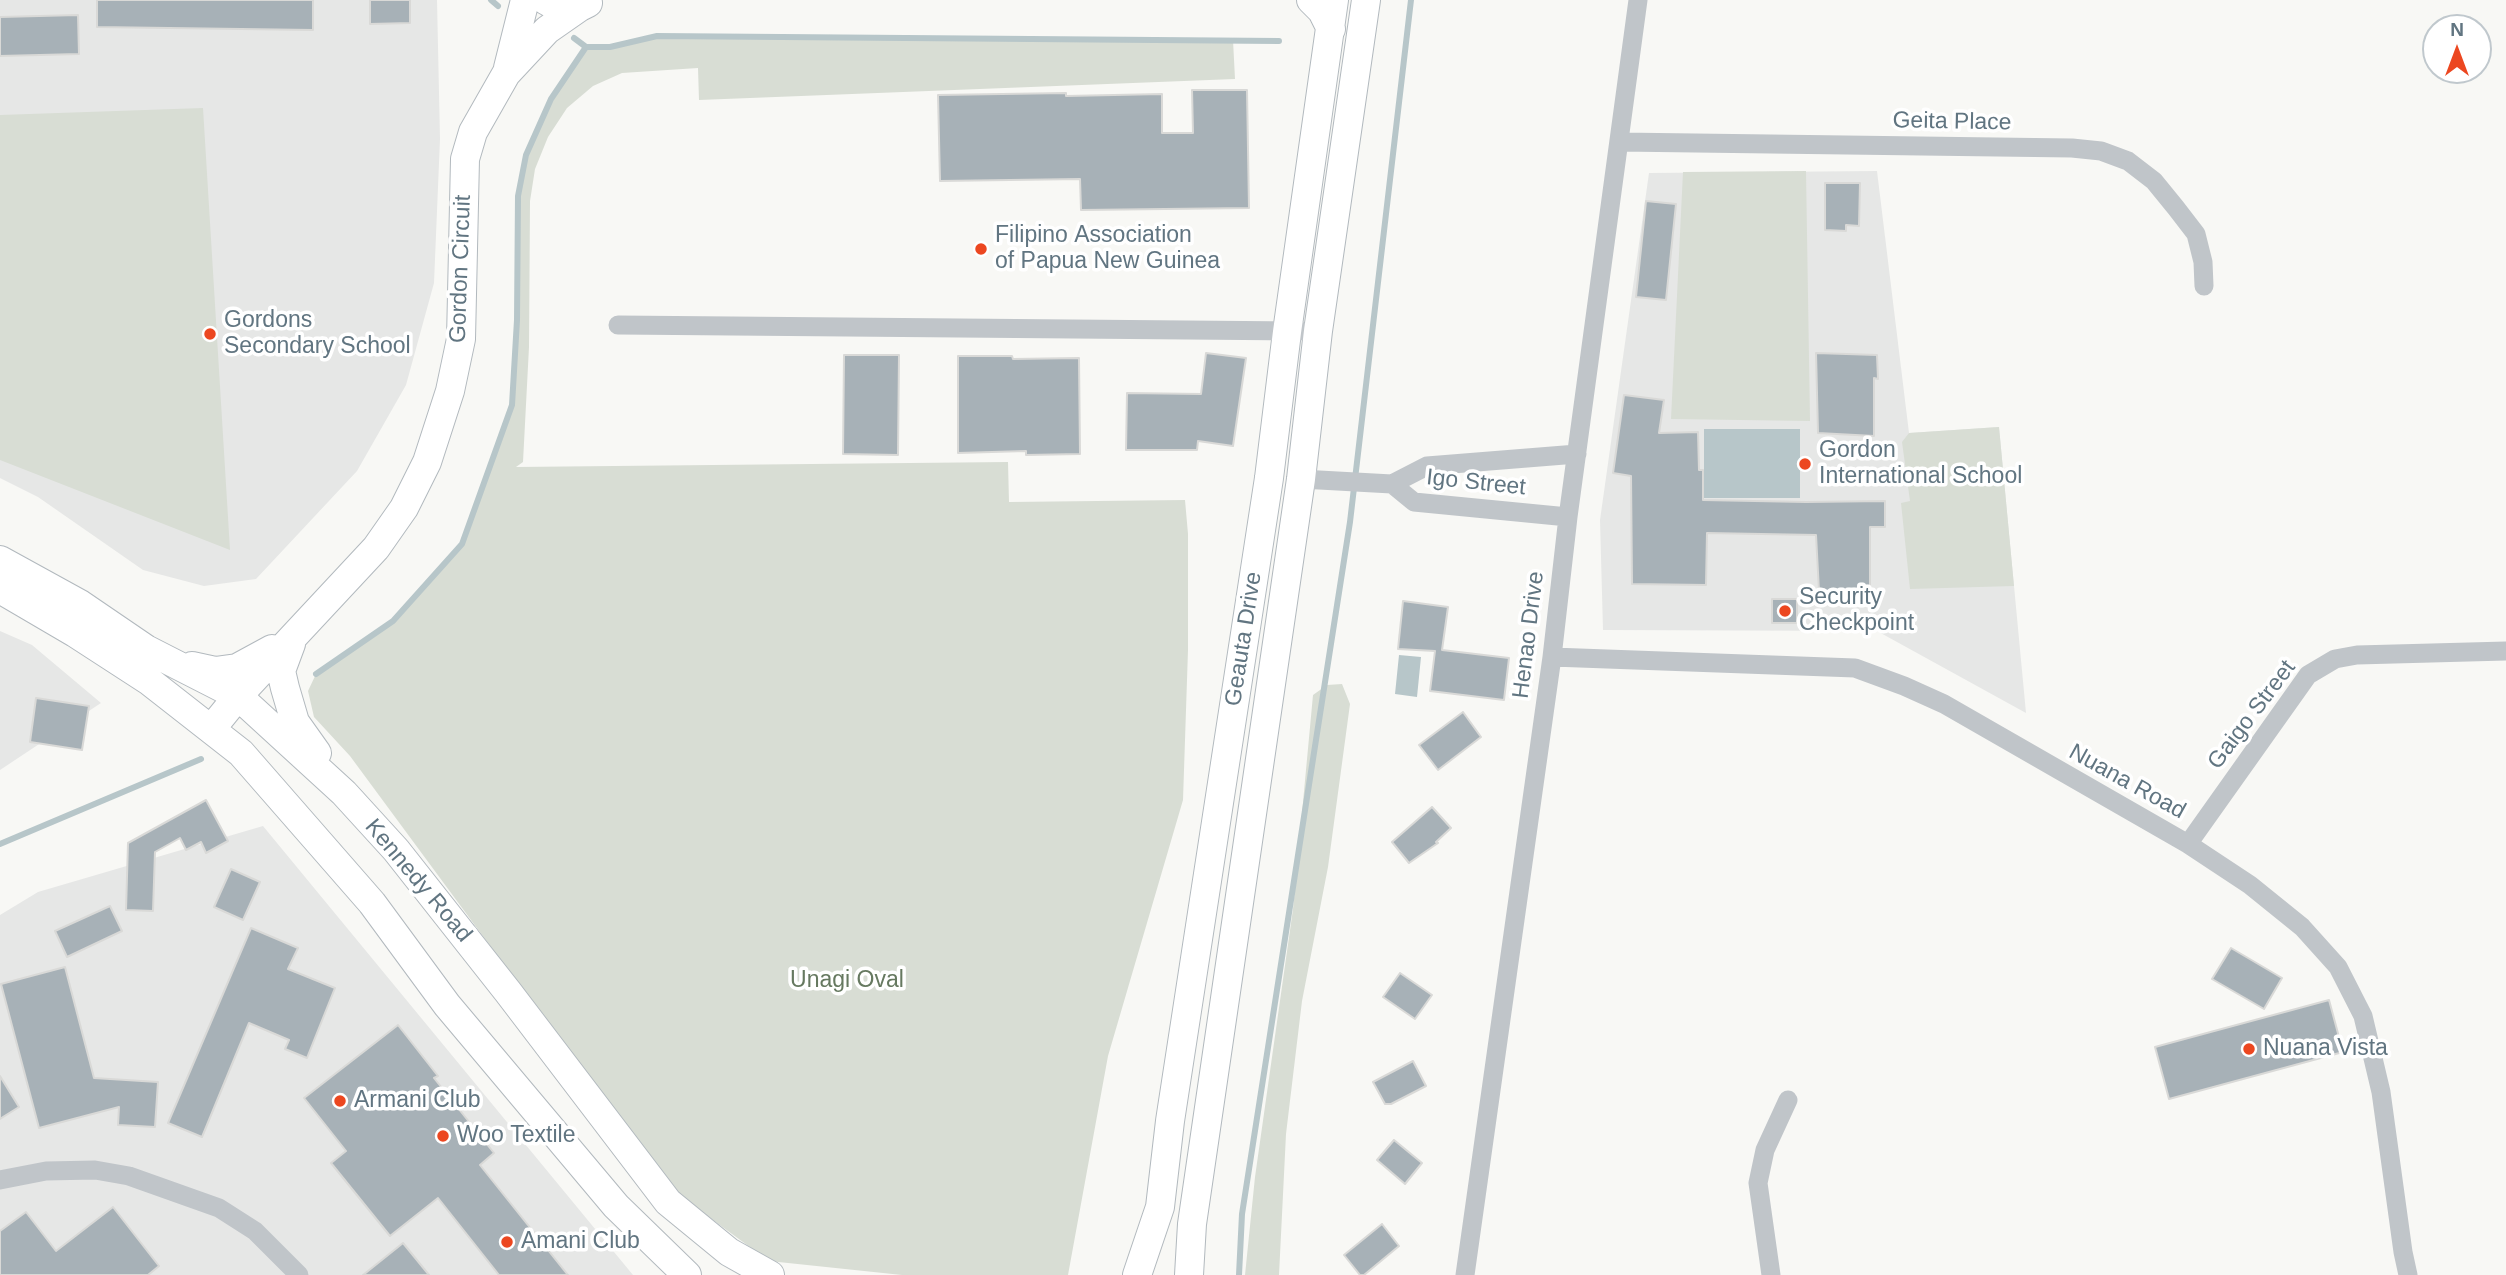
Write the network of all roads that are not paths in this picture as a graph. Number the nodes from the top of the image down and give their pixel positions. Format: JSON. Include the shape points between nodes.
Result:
{"nodes":[{"id":1,"x":525,"y":0,"type":"edge"},
{"id":2,"x":545,"y":0,"type":"edge"},
{"id":3,"x":1311,"y":0,"type":"edge"},
{"id":4,"x":1334,"y":0,"type":"edge"},
{"id":5,"x":1366,"y":0,"type":"edge"},
{"id":6,"x":1638,"y":0,"type":"edge"},
{"id":7,"x":587,"y":3,"type":"edge"},
{"id":8,"x":1331,"y":29,"type":"junction"},
{"id":9,"x":506,"y":74,"type":"junction"},
{"id":10,"x":1620,"y":142,"type":"junction"},
{"id":11,"x":2204,"y":286,"type":"dead end"},
{"id":12,"x":618,"y":324,"type":"dead end"},
{"id":13,"x":1318,"y":331,"type":"junction"},
{"id":14,"x":1287,"y":332,"type":"junction"},
{"id":15,"x":1577,"y":454,"type":"junction"},
{"id":16,"x":1311,"y":480,"type":"junction"},
{"id":17,"x":1392,"y":484,"type":"junction"},
{"id":18,"x":1568,"y":517,"type":"junction"},
{"id":19,"x":0,"y":560,"type":"edge"},
{"id":20,"x":0,"y":589,"type":"edge"},
{"id":21,"x":293,"y":638,"type":"junction"},
{"id":22,"x":146,"y":649,"type":"junction"},
{"id":23,"x":2506,"y":651,"type":"edge"},
{"id":24,"x":1552,"y":657,"type":"junction"},
{"id":25,"x":238,"y":696,"type":"junction"},
{"id":26,"x":212,"y":729,"type":"junction"},
{"id":27,"x":344,"y":793,"type":"junction"},
{"id":28,"x":2188,"y":844,"type":"junction"},
{"id":29,"x":1788,"y":1100,"type":"dead end"},
{"id":30,"x":0,"y":1180,"type":"edge"},
{"id":31,"x":729,"y":1252,"type":"junction"},
{"id":32,"x":299,"y":1275,"type":"edge"},
{"id":33,"x":687,"y":1275,"type":"edge"},
{"id":34,"x":752,"y":1275,"type":"edge"},
{"id":35,"x":770,"y":1275,"type":"edge"},
{"id":36,"x":1137,"y":1275,"type":"edge"},
{"id":37,"x":1189,"y":1275,"type":"edge"},
{"id":38,"x":1465,"y":1275,"type":"edge"},
{"id":39,"x":1771,"y":1275,"type":"edge"},
{"id":40,"x":2408,"y":1275,"type":"edge"}],
"edges":[{"from":1,"to":9,"type":"main road","name":"Gordon Circuit"},
{"from":2,"to":7,"type":"main road"},
{"from":3,"to":8,"type":"main road"},
{"from":4,"to":8,"type":"main road","name":"Geauta Drive"},
{"from":5,"to":13,"type":"main road","name":"Geauta Drive"},
{"from":6,"to":10,"type":"street","name":"Henao Drive"},
{"from":7,"to":9,"type":"main road","name":"Gordon Circuit","via":[[547,30]]},
{"from":8,"to":14,"type":"main road","name":"Geauta Drive"},
{"from":9,"to":21,"type":"main road","name":"Gordon Circuit","via":[[473,132],[466,159],[461,339],[428,462],[376,548]]},
{"from":10,"to":11,"type":"street","name":"Geita Place","via":[[2101,151],[2128,161],[2154,181],[2196,234]]},
{"from":10,"to":15,"type":"street","name":"Henao Drive"},
{"from":12,"to":14,"type":"street"},
{"from":13,"to":14,"type":"street"},
{"from":13,"to":16,"type":"main road","name":"Geauta Drive"},
{"from":14,"to":36,"type":"main road","name":"Geauta Drive","via":[[1160,1207]]},
{"from":15,"to":17,"type":"street","via":[[1427,466]]},
{"from":15,"to":18,"type":"street","name":"Henao Drive"},
{"from":16,"to":17,"type":"street","name":"Igo Street"},
{"from":16,"to":37,"type":"main road","name":"Geauta Drive","via":[[1192,1224]]},
{"from":17,"to":18,"type":"street","name":"Igo Street","via":[[1413,502]]},
{"from":18,"to":24,"type":"street","name":"Henao Drive"},
{"from":19,"to":22,"type":"main road","name":"Kennedy Road","via":[[71,599]]},
{"from":20,"to":26,"type":"main road","via":[[149,681]]},
{"from":21,"to":22,"type":"main road","via":[[237,668],[215,671],[179,664]]},
{"from":21,"to":25,"type":"main road","name":"Gordon Circuit"},
{"from":21,"to":27,"type":"main road","via":[[281,671],[295,722]]},
{"from":22,"to":25,"type":"main road","name":"Kennedy Road"},
{"from":23,"to":28,"type":"street","name":"Gaigo Street","via":[[2357,655],[2335,659],[2308,675]]},
{"from":24,"to":28,"type":"street","name":"Nuana Road","via":[[1855,667],[1944,704]]},
{"from":24,"to":38,"type":"street","name":"Henao Drive"},
{"from":25,"to":26,"type":"main road","name":"Gordon Circuit"},
{"from":25,"to":27,"type":"main road","name":"Kennedy Road"},
{"from":26,"to":33,"type":"main road","via":[[241,753],[372,903],[447,1005],[616,1206]]},
{"from":27,"to":31,"type":"main road","name":"Kennedy Road","via":[[396,850],[667,1202]]},
{"from":28,"to":40,"type":"street","name":"Nuana Road","via":[[2302,927],[2338,968],[2363,1016],[2381,1092]]},
{"from":29,"to":39,"type":"street","via":[[1765,1150],[1758,1182]]},
{"from":30,"to":32,"type":"street","via":[[46,1171],[95,1170],[129,1176],[219,1208],[255,1231]]},
{"from":31,"to":34,"type":"street","via":[[735,1264]]},
{"from":31,"to":35,"type":"main road","name":"Kennedy Road"}]}
